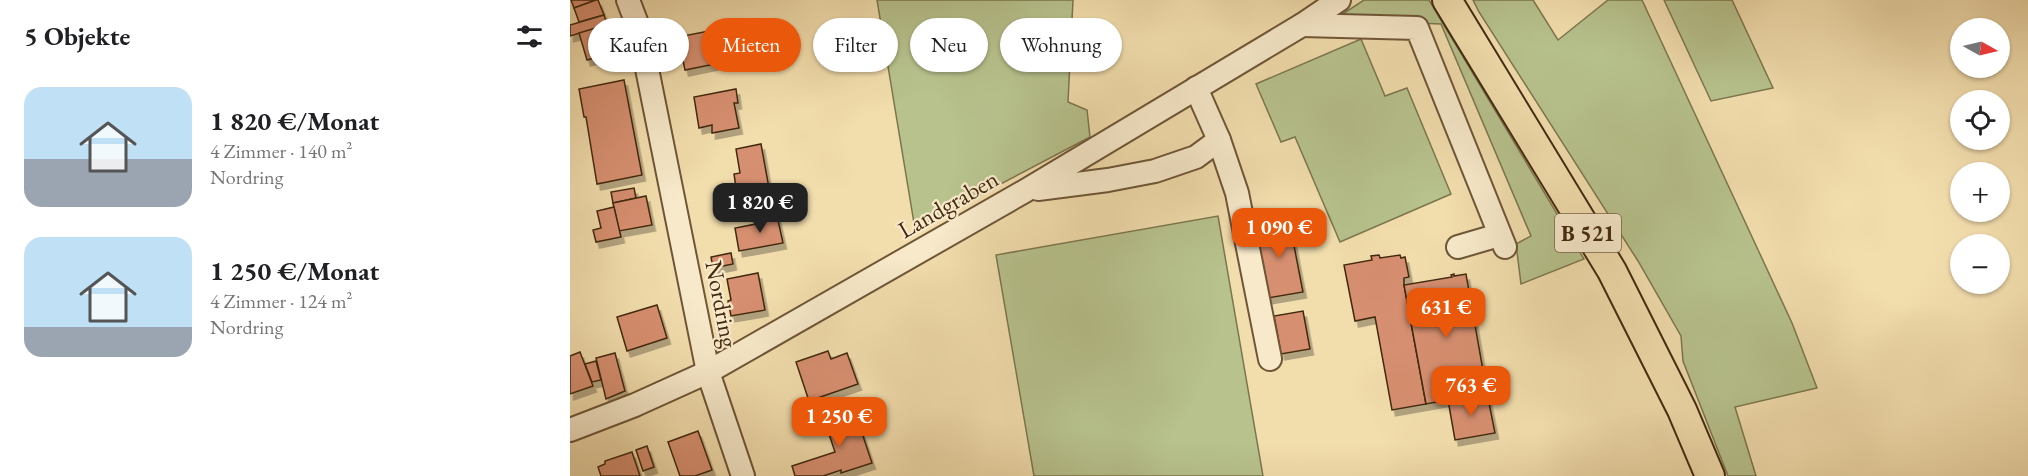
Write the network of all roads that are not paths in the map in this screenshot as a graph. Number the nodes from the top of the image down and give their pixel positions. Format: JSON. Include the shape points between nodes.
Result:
{"nodes":[{"id":1,"x":628,"y":0,"type":"edge"},
{"id":2,"x":1340,"y":0,"type":"edge"},
{"id":3,"x":1446,"y":0,"type":"edge"},
{"id":4,"x":1302,"y":25,"type":"junction"},
{"id":5,"x":1196,"y":88,"type":"junction"},
{"id":6,"x":1219,"y":140,"type":"junction"},
{"id":7,"x":1025,"y":191,"type":"junction"},
{"id":8,"x":1458,"y":247,"type":"dead end"},
{"id":9,"x":1270,"y":358,"type":"dead end"},
{"id":10,"x":708,"y":372,"type":"junction"},
{"id":11,"x":570,"y":430,"type":"edge"},
{"id":12,"x":743,"y":476,"type":"edge"},
{"id":13,"x":1710,"y":476,"type":"edge"}],
"edges":[{"from":1,"to":10,"type":"street","name":"Nordring","via":[[639,29]]},
{"from":2,"to":4,"type":"street","name":"Landgraben"},
{"from":3,"to":13,"type":"main road","number":"B 521","via":[[1612,271],[1682,410]]},
{"from":4,"to":5,"type":"street","name":"Landgraben"},
{"from":4,"to":8,"type":"street","via":[[1417,28],[1502,241]]},
{"from":5,"to":6,"type":"street"},
{"from":5,"to":7,"type":"street","name":"Landgraben"},
{"from":6,"to":7,"type":"street","via":[[1196,157],[1155,171]]},
{"from":6,"to":9,"type":"street","via":[[1237,194]]},
{"from":7,"to":10,"type":"street","name":"Landgraben"},
{"from":10,"to":11,"type":"street","name":"Landgraben"},
{"from":10,"to":12,"type":"street","name":"Nordring"}]}
